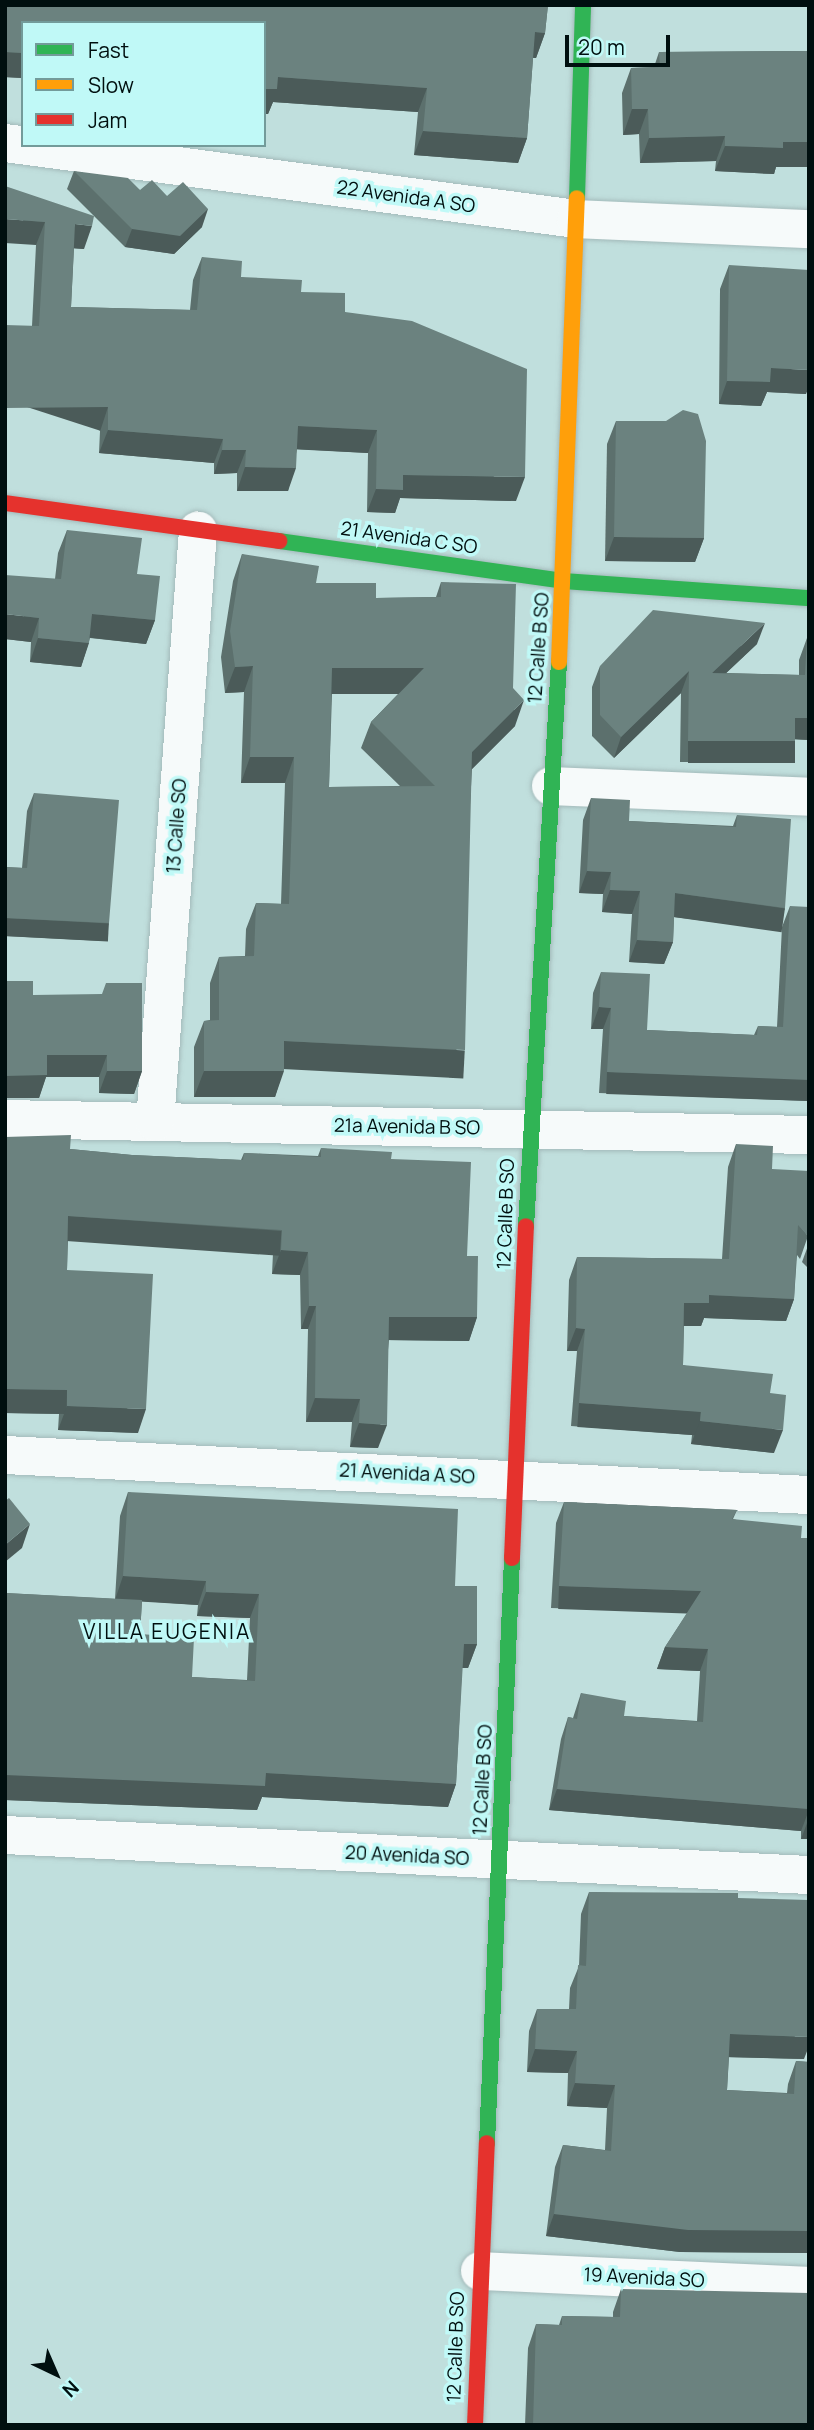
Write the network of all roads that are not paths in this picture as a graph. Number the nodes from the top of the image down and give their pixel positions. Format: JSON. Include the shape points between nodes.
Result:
{"nodes":[{"id":1,"x":583,"y":5,"type":"edge"},
{"id":2,"x":35,"y":147,"type":"edge"},
{"id":3,"x":576,"y":219,"type":"junction"},
{"id":4,"x":809,"y":229,"type":"edge"},
{"id":5,"x":5,"y":503,"type":"edge"},
{"id":6,"x":198,"y":531,"type":"junction"},
{"id":7,"x":564,"y":581,"type":"junction"},
{"id":8,"x":809,"y":598,"type":"edge"},
{"id":9,"x":551,"y":786,"type":"junction"},
{"id":10,"x":809,"y":797,"type":"edge"},
{"id":11,"x":5,"y":1119,"type":"edge"},
{"id":12,"x":155,"y":1122,"type":"junction"},
{"id":13,"x":530,"y":1129,"type":"junction"},
{"id":14,"x":809,"y":1135,"type":"edge"},
{"id":15,"x":5,"y":1455,"type":"edge"},
{"id":16,"x":518,"y":1479,"type":"junction"},
{"id":17,"x":809,"y":1495,"type":"edge"},
{"id":18,"x":5,"y":1835,"type":"edge"},
{"id":19,"x":500,"y":1861,"type":"junction"},
{"id":20,"x":809,"y":1875,"type":"edge"},
{"id":21,"x":480,"y":2270,"type":"junction"},
{"id":22,"x":809,"y":2286,"type":"edge"},
{"id":23,"x":475,"y":2425,"type":"edge"}],
"edges":[{"from":1,"to":3,"type":"street","name":"12 Calle B SO"},
{"from":2,"to":3,"type":"street","name":"22 Avenida A SO"},
{"from":3,"to":4,"type":"street","name":"22 Avenida A SO"},
{"from":3,"to":7,"type":"street","name":"12 Calle B SO"},
{"from":5,"to":6,"type":"street","name":"21 Avenida C SO"},
{"from":6,"to":7,"type":"street","name":"21 Avenida C SO"},
{"from":6,"to":12,"type":"street","name":"13 Calle SO"},
{"from":7,"to":8,"type":"street","name":"21 Avenida C SO"},
{"from":7,"to":9,"type":"street","name":"12 Calle B SO"},
{"from":9,"to":10,"type":"street"},
{"from":9,"to":13,"type":"street","name":"12 Calle B SO"},
{"from":11,"to":12,"type":"street","name":"21a Avenida B SO"},
{"from":12,"to":13,"type":"street","name":"21a Avenida B SO"},
{"from":13,"to":14,"type":"street","name":"21a Avenida B SO"},
{"from":13,"to":16,"type":"street","name":"12 Calle B SO"},
{"from":15,"to":16,"type":"street","name":"21 Avenida A SO"},
{"from":16,"to":17,"type":"street","name":"21 Avenida A SO"},
{"from":16,"to":19,"type":"street","name":"12 Calle B SO"},
{"from":18,"to":19,"type":"street","name":"20 Avenida SO"},
{"from":19,"to":20,"type":"street","name":"20 Avenida SO"},
{"from":19,"to":21,"type":"street","name":"12 Calle B SO"},
{"from":21,"to":22,"type":"street","name":"19 Avenida SO"},
{"from":21,"to":23,"type":"street","name":"12 Calle B SO"}]}
